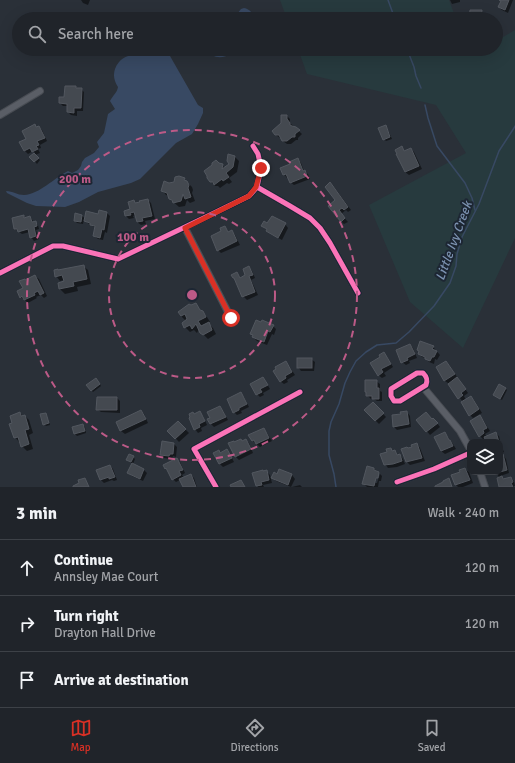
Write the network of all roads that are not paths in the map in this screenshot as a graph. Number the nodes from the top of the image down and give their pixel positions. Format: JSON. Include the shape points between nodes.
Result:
{"nodes":[{"id":1,"x":40,"y":92,"type":"dead end"},
{"id":2,"x":0,"y":115,"type":"edge"},
{"id":3,"x":253,"y":146,"type":"dead end"},
{"id":4,"x":256,"y":187,"type":"junction"},
{"id":5,"x":185,"y":228,"type":"junction"},
{"id":6,"x":0,"y":273,"type":"edge"},
{"id":7,"x":358,"y":293,"type":"dead end"},
{"id":8,"x":231,"y":318,"type":"dead end"},
{"id":9,"x":423,"y":387,"type":"junction"},
{"id":10,"x":300,"y":392,"type":"dead end"},
{"id":11,"x":467,"y":444,"type":"edge"},
{"id":12,"x":467,"y":454,"type":"edge"},
{"id":13,"x":481,"y":475,"type":"edge"},
{"id":14,"x":397,"y":482,"type":"dead end"},
{"id":15,"x":216,"y":487,"type":"edge"},
{"id":16,"x":485,"y":487,"type":"edge"}],
"edges":[{"from":1,"to":2,"type":"street"},
{"from":3,"to":4,"type":"street","via":[[261,168]]},
{"from":4,"to":5,"type":"street","via":[[249,196]]},
{"from":4,"to":7,"type":"street","via":[[310,218],[320,228]]},
{"from":5,"to":6,"type":"street","via":[[118,259],[53,246]]},
{"from":5,"to":8,"type":"street"},
{"from":9,"to":9,"type":"street","via":[[426,385],[426,376],[423,372],[416,372],[391,389],[391,396],[394,401],[400,401]]},
{"from":9,"to":11,"type":"street","via":[[460,431]]},
{"from":10,"to":15,"type":"street","via":[[194,449]]},
{"from":12,"to":14,"type":"street"},
{"from":13,"to":16,"type":"street"}]}
